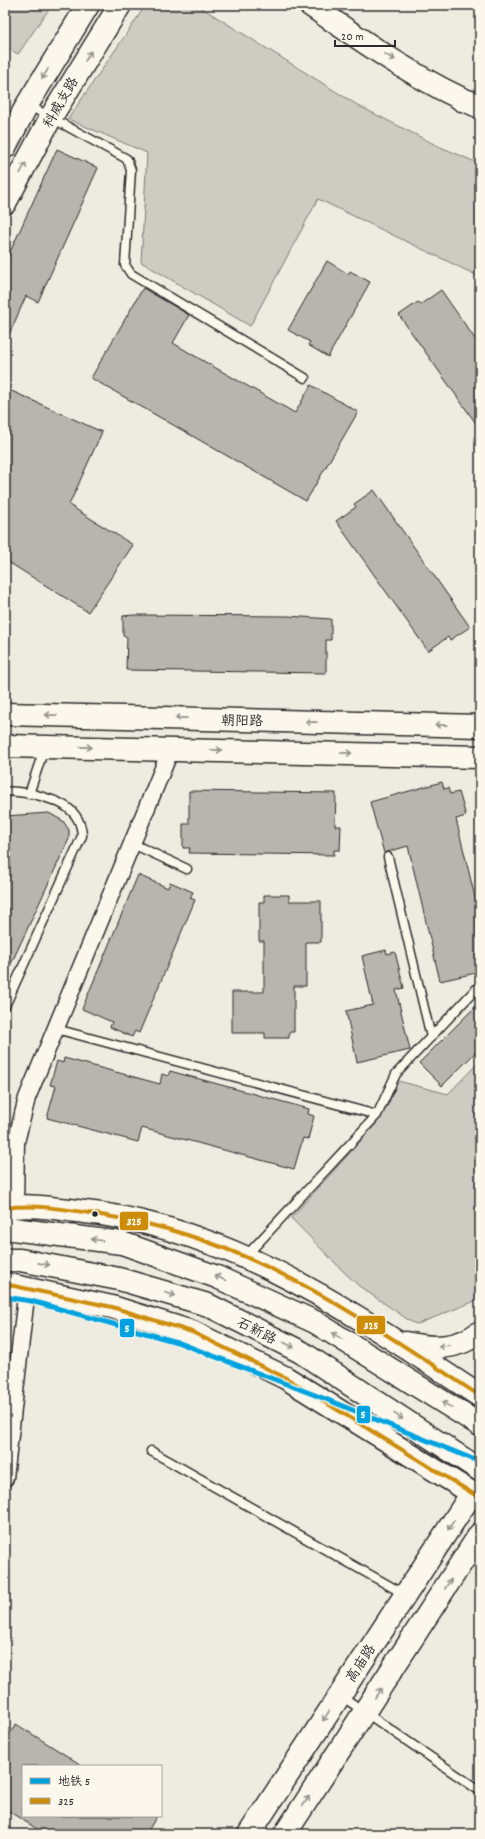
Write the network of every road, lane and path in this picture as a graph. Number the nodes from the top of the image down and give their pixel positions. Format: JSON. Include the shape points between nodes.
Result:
{"nodes":[{"id":1,"x":88,"y":5,"type":"edge"},
{"id":2,"x":120,"y":5,"type":"edge"},
{"id":3,"x":310,"y":5,"type":"edge"},
{"id":4,"x":474,"y":104,"type":"edge"},
{"id":5,"x":27,"y":105,"type":"junction"},
{"id":6,"x":51,"y":117,"type":"junction"},
{"id":7,"x":5,"y":147,"type":"edge"},
{"id":8,"x":5,"y":203,"type":"edge"},
{"id":9,"x":305,"y":378,"type":"dead end"},
{"id":10,"x":5,"y":714,"type":"edge"},
{"id":11,"x":480,"y":726,"type":"edge"},
{"id":12,"x":5,"y":746,"type":"edge"},
{"id":13,"x":45,"y":746,"type":"junction"},
{"id":14,"x":171,"y":749,"type":"junction"},
{"id":15,"x":480,"y":756,"type":"edge"},
{"id":16,"x":5,"y":792,"type":"edge"},
{"id":17,"x":29,"y":794,"type":"junction"},
{"id":18,"x":134,"y":844,"type":"junction"},
{"id":19,"x":388,"y":857,"type":"dead end"},
{"id":20,"x":187,"y":869,"type":"dead end"},
{"id":21,"x":476,"y":990,"type":"dead end"},
{"id":22,"x":5,"y":1006,"type":"edge"},
{"id":23,"x":56,"y":1029,"type":"junction"},
{"id":24,"x":431,"y":1037,"type":"junction"},
{"id":25,"x":377,"y":1115,"type":"junction"},
{"id":26,"x":10,"y":1207,"type":"edge"},
{"id":27,"x":5,"y":1228,"type":"edge"},
{"id":28,"x":245,"y":1256,"type":"junction"},
{"id":29,"x":5,"y":1260,"type":"edge"},
{"id":30,"x":5,"y":1284,"type":"edge"},
{"id":31,"x":26,"y":1288,"type":"junction"},
{"id":32,"x":480,"y":1332,"type":"edge"},
{"id":33,"x":395,"y":1341,"type":"junction"},
{"id":34,"x":480,"y":1396,"type":"edge"},
{"id":35,"x":480,"y":1425,"type":"edge"},
{"id":36,"x":151,"y":1451,"type":"dead end"},
{"id":37,"x":480,"y":1470,"type":"edge"},
{"id":38,"x":5,"y":1478,"type":"edge"},
{"id":39,"x":476,"y":1495,"type":"edge"},
{"id":40,"x":480,"y":1534,"type":"edge"},
{"id":41,"x":405,"y":1595,"type":"junction"},
{"id":42,"x":339,"y":1695,"type":"junction"},
{"id":43,"x":365,"y":1712,"type":"junction"},
{"id":44,"x":480,"y":1791,"type":"edge"},
{"id":45,"x":249,"y":1834,"type":"edge"},
{"id":46,"x":285,"y":1834,"type":"edge"}],
"edges":[{"from":1,"to":5,"type":"street","name":"科威支路","one_way":true},
{"from":6,"to":2,"type":"street","name":"科威支路","one_way":true},
{"from":3,"to":4,"type":"street","one_way":true,"via":[[373,48]]},
{"from":5,"to":6,"type":"lane"},
{"from":5,"to":7,"type":"street","name":"科威支路"},
{"from":8,"to":6,"type":"street","name":"科威支路","one_way":true},
{"from":6,"to":9,"type":"lane","via":[[127,159],[131,170],[125,265],[131,274]]},
{"from":11,"to":10,"type":"street","name":"朝阳路","one_way":true},
{"from":12,"to":13,"type":"street"},
{"from":13,"to":14,"type":"street","one_way":true},
{"from":13,"to":17,"type":"lane"},
{"from":14,"to":15,"type":"street","one_way":true},
{"from":14,"to":18,"type":"street"},
{"from":16,"to":17,"type":"lane"},
{"from":17,"to":22,"type":"lane","via":[[54,799],[64,804],[78,818],[82,836]]},
{"from":18,"to":20,"type":"lane"},
{"from":18,"to":23,"type":"street"},
{"from":19,"to":24,"type":"lane"},
{"from":21,"to":24,"type":"lane"},
{"from":23,"to":25,"type":"lane"},
{"from":23,"to":26,"type":"street","via":[[27,1098],[21,1119],[16,1142]]},
{"from":24,"to":25,"type":"lane","via":[[396,1074]]},
{"from":25,"to":28,"type":"lane"},
{"from":26,"to":28,"type":"street","via":[[24,1205],[130,1218],[189,1235]]},
{"from":35,"to":27,"type":"street","one_way":true,"via":[[315,1322],[217,1277],[122,1243]]},
{"from":28,"to":33,"type":"street","via":[[290,1278]]},
{"from":29,"to":37,"type":"street","name":"石新路","one_way":true,"via":[[20,1260],[119,1279],[208,1305],[301,1352]]},
{"from":30,"to":31,"type":"street"},
{"from":31,"to":38,"type":"street"},
{"from":31,"to":39,"type":"street","via":[[112,1307],[192,1332],[286,1378]]},
{"from":32,"to":33,"type":"street","one_way":true,"via":[[457,1344],[442,1347],[428,1348]]},
{"from":33,"to":34,"type":"street"},
{"from":36,"to":41,"type":"lane"},
{"from":39,"to":41,"type":"street","name":"高庙路","one_way":true},
{"from":43,"to":40,"type":"street","one_way":true},
{"from":41,"to":42,"type":"street","name":"高庙路"},
{"from":42,"to":43,"type":"lane"},
{"from":42,"to":45,"type":"street","name":"高庙路","one_way":true},
{"from":43,"to":44,"type":"lane"},
{"from":46,"to":43,"type":"street","one_way":true}]}
